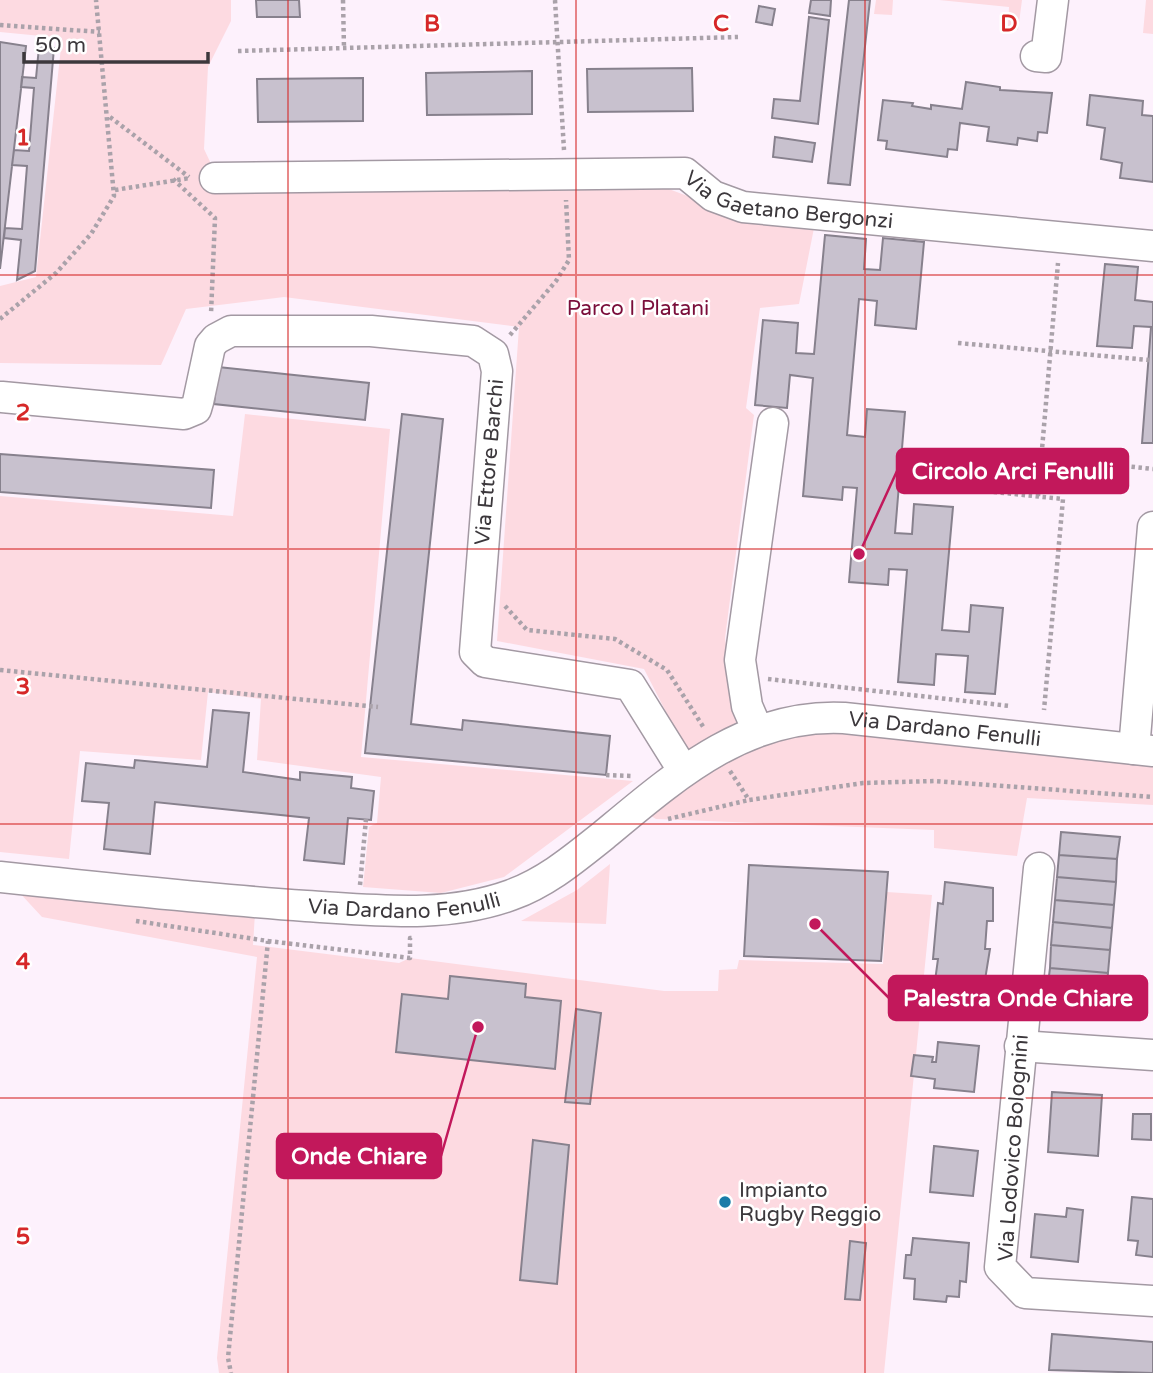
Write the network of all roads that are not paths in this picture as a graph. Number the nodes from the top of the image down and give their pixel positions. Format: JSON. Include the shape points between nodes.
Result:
{"nodes":[{"id":1,"x":1053,"y":0,"type":"edge"},
{"id":2,"x":1036,"y":56,"type":"dead end"},
{"id":3,"x":202,"y":178,"type":"road end"},
{"id":4,"x":1153,"y":246,"type":"edge"},
{"id":5,"x":2,"y":397,"type":"dead end"},
{"id":6,"x":772,"y":423,"type":"dead end"},
{"id":7,"x":1153,"y":527,"type":"edge"},
{"id":8,"x":757,"y":729,"type":"junction"},
{"id":9,"x":1143,"y":750,"type":"edge"},
{"id":10,"x":683,"y":770,"type":"junction"},
{"id":11,"x":1039,"y":868,"type":"dead end"},
{"id":12,"x":0,"y":877,"type":"edge"},
{"id":13,"x":1020,"y":1046,"type":"junction"},
{"id":14,"x":1153,"y":1055,"type":"edge"},
{"id":15,"x":1153,"y":1301,"type":"edge"}],
"edges":[{"from":1,"to":2,"type":"street","via":[[1046,57]]},
{"from":3,"to":4,"type":"street","name":"Via Gaetano Bergonzi","via":[[685,173],[713,196],[743,207]]},
{"from":5,"to":10,"type":"street","name":"Via Ettore Barchi","via":[[184,414],[198,402],[210,346],[231,331],[371,331],[473,341],[493,354],[497,371],[475,652],[485,662],[630,685]]},
{"from":6,"to":8,"type":"street","via":[[740,660],[747,706]]},
{"from":7,"to":9,"type":"street","name":"Via Dardano Fenulli"},
{"from":8,"to":9,"type":"street","name":"Via Dardano Fenulli","via":[[824,716]]},
{"from":8,"to":10,"type":"street","name":"Via Dardano Fenulli"},
{"from":10,"to":12,"type":"street","name":"Via Dardano Fenulli","via":[[567,865],[514,894],[438,911],[192,897]]},
{"from":11,"to":13,"type":"street","name":"Via Lodovico Bolognini"},
{"from":13,"to":14,"type":"street"},
{"from":13,"to":15,"type":"street","name":"Via Lodovico Bolognini","via":[[1000,1267],[1024,1293]]}]}
